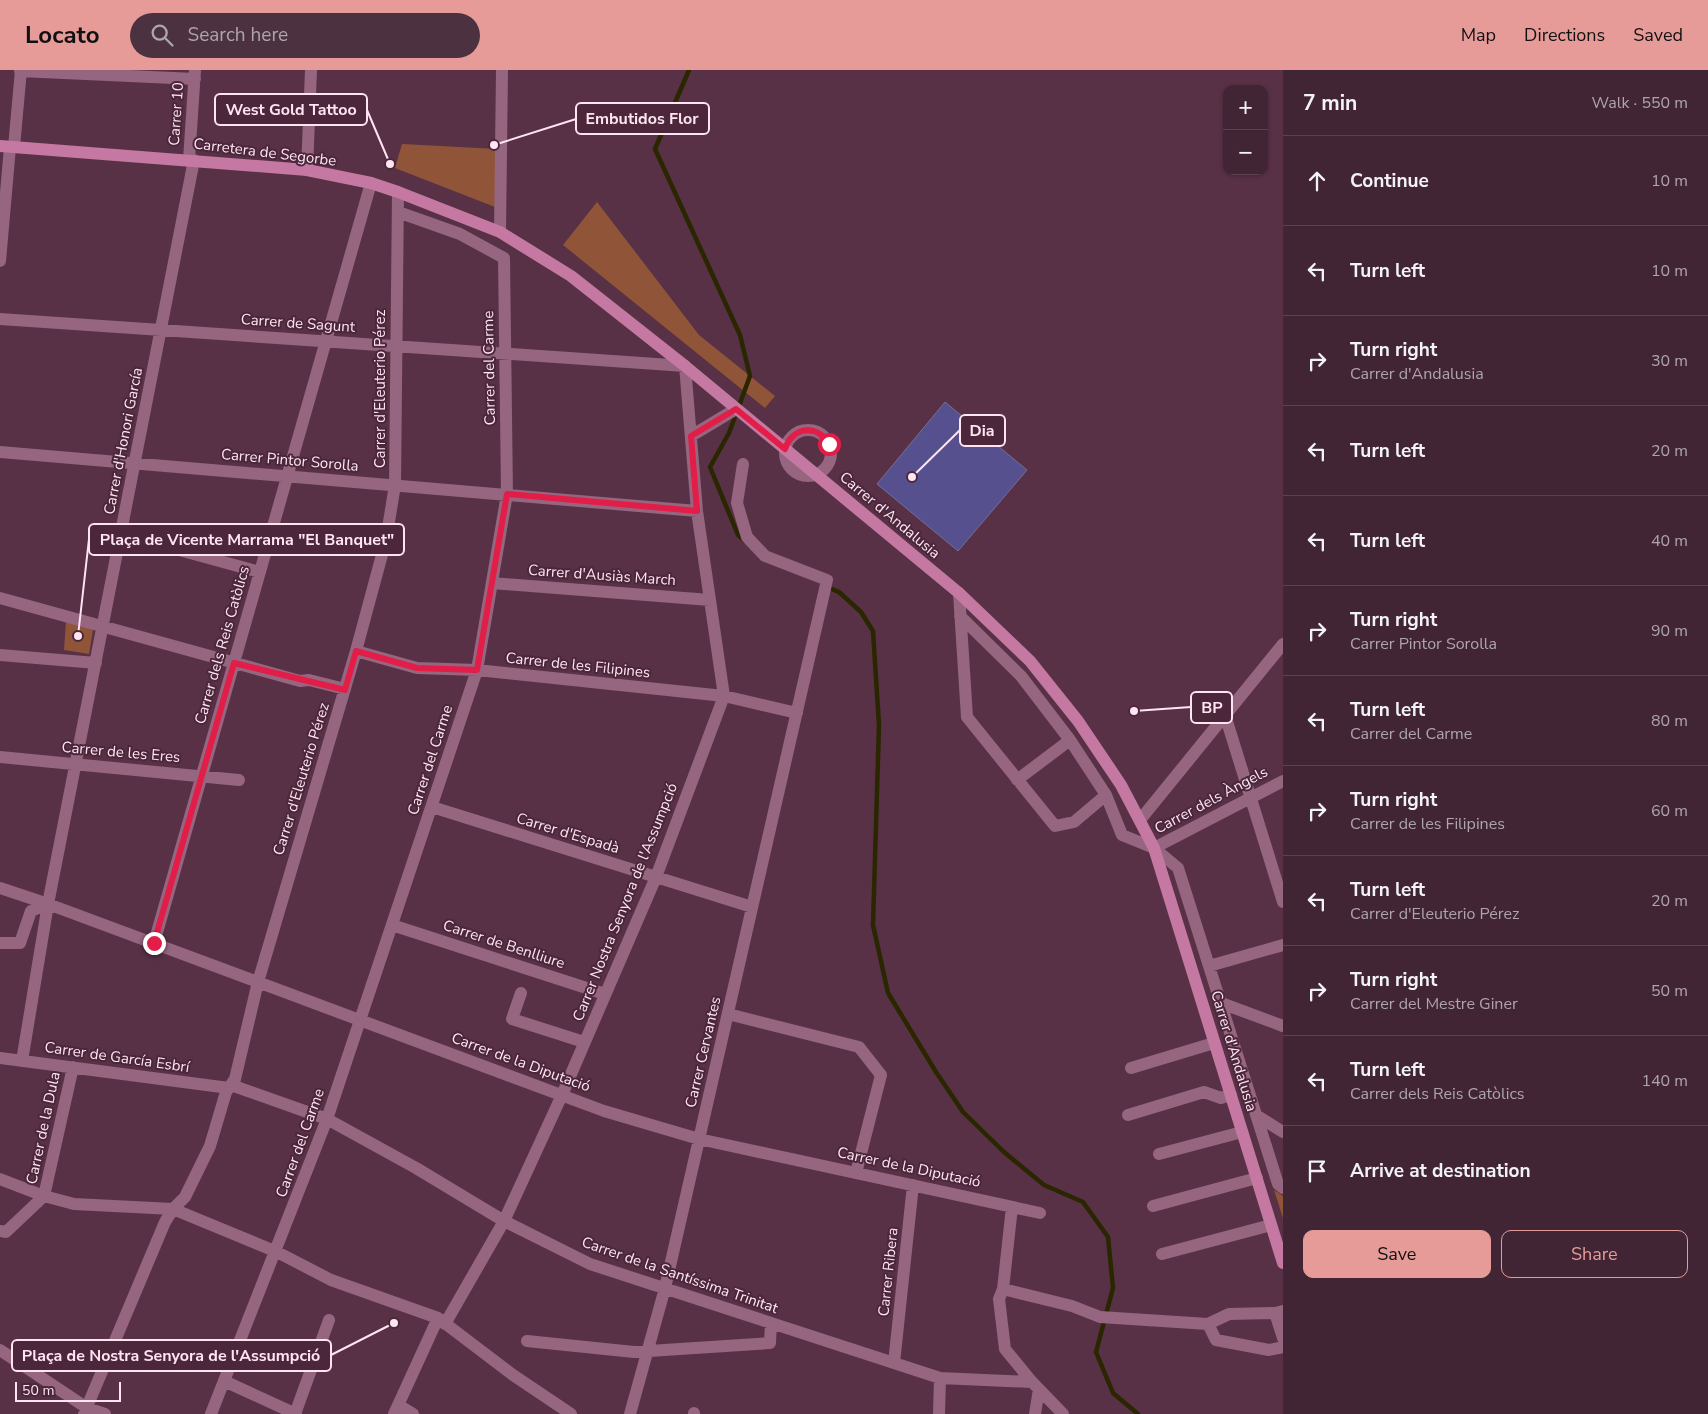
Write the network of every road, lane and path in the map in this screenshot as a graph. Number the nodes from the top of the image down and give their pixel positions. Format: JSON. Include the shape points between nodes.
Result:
{"nodes":[{"id":1,"x":20,"y":70,"type":"edge"},
{"id":2,"x":311,"y":70,"type":"edge"},
{"id":3,"x":502,"y":70,"type":"edge"},
{"id":4,"x":74,"y":72,"type":"edge"},
{"id":5,"x":141,"y":73,"type":"edge"},
{"id":6,"x":195,"y":75,"type":"edge"},
{"id":7,"x":8,"y":147,"type":"edge"},
{"id":8,"x":192,"y":160,"type":"junction"},
{"id":9,"x":307,"y":170,"type":"junction"},
{"id":10,"x":371,"y":184,"type":"junction"},
{"id":11,"x":398,"y":192,"type":"junction"},
{"id":12,"x":398,"y":212,"type":"junction"},
{"id":13,"x":500,"y":232,"type":"junction"},
{"id":14,"x":0,"y":261,"type":"edge"},
{"id":15,"x":0,"y":319,"type":"edge"},
{"id":16,"x":161,"y":330,"type":"junction"},
{"id":17,"x":326,"y":341,"type":"junction"},
{"id":18,"x":396,"y":346,"type":"junction"},
{"id":19,"x":505,"y":353,"type":"junction"},
{"id":20,"x":684,"y":366,"type":"junction"},
{"id":21,"x":736,"y":409,"type":"junction"},
{"id":22,"x":691,"y":436,"type":"junction"},
{"id":23,"x":785,"y":449,"type":"junction"},
{"id":24,"x":0,"y":452,"type":"edge"},
{"id":25,"x":135,"y":463,"type":"junction"},
{"id":26,"x":743,"y":464,"type":"dead end"},
{"id":27,"x":816,"y":475,"type":"junction"},
{"id":28,"x":287,"y":476,"type":"junction"},
{"id":29,"x":395,"y":485,"type":"junction"},
{"id":30,"x":507,"y":494,"type":"junction"},
{"id":31,"x":697,"y":511,"type":"junction"},
{"id":32,"x":121,"y":534,"type":"junction"},
{"id":33,"x":260,"y":572,"type":"junction"},
{"id":34,"x":492,"y":582,"type":"junction"},
{"id":35,"x":959,"y":594,"type":"junction"},
{"id":36,"x":0,"y":598,"type":"edge"},
{"id":37,"x":710,"y":600,"type":"junction"},
{"id":38,"x":960,"y":616,"type":"junction"},
{"id":39,"x":103,"y":627,"type":"junction"},
{"id":40,"x":1283,"y":644,"type":"edge"},
{"id":41,"x":356,"y":651,"type":"junction"},
{"id":42,"x":0,"y":654,"type":"edge"},
{"id":43,"x":96,"y":663,"type":"junction"},
{"id":44,"x":234,"y":663,"type":"junction"},
{"id":45,"x":477,"y":670,"type":"junction"},
{"id":46,"x":345,"y":690,"type":"junction"},
{"id":47,"x":724,"y":696,"type":"junction"},
{"id":48,"x":797,"y":713,"type":"junction"},
{"id":49,"x":1225,"y":715,"type":"junction"},
{"id":50,"x":1070,"y":740,"type":"junction"},
{"id":51,"x":0,"y":757,"type":"edge"},
{"id":52,"x":76,"y":764,"type":"junction"},
{"id":53,"x":202,"y":776,"type":"junction"},
{"id":54,"x":239,"y":780,"type":"dead end"},
{"id":55,"x":1017,"y":780,"type":"junction"},
{"id":56,"x":1283,"y":781,"type":"edge"},
{"id":57,"x":1106,"y":795,"type":"junction"},
{"id":58,"x":1252,"y":797,"type":"junction"},
{"id":59,"x":432,"y":807,"type":"junction"},
{"id":60,"x":1140,"y":820,"type":"junction"},
{"id":61,"x":1154,"y":848,"type":"junction"},
{"id":62,"x":656,"y":877,"type":"junction"},
{"id":63,"x":3,"y":889,"type":"edge"},
{"id":64,"x":1283,"y":902,"type":"edge"},
{"id":65,"x":48,"y":904,"type":"junction"},
{"id":66,"x":752,"y":907,"type":"junction"},
{"id":67,"x":392,"y":924,"type":"junction"},
{"id":68,"x":4,"y":943,"type":"edge"},
{"id":69,"x":154,"y":943,"type":"junction"},
{"id":70,"x":1283,"y":945,"type":"edge"},
{"id":71,"x":1209,"y":966,"type":"junction"},
{"id":72,"x":258,"y":982,"type":"junction"},
{"id":73,"x":521,"y":993,"type":"dead end"},
{"id":74,"x":605,"y":994,"type":"junction"},
{"id":75,"x":1221,"y":1003,"type":"junction"},
{"id":76,"x":728,"y":1014,"type":"junction"},
{"id":77,"x":360,"y":1020,"type":"junction"},
{"id":78,"x":1283,"y":1026,"type":"edge"},
{"id":79,"x":584,"y":1042,"type":"junction"},
{"id":80,"x":1214,"y":1043,"type":"junction"},
{"id":81,"x":0,"y":1058,"type":"edge"},
{"id":82,"x":22,"y":1060,"type":"junction"},
{"id":83,"x":73,"y":1067,"type":"junction"},
{"id":84,"x":1131,"y":1068,"type":"dead end"},
{"id":85,"x":230,"y":1087,"type":"junction"},
{"id":86,"x":562,"y":1095,"type":"junction"},
{"id":87,"x":1230,"y":1095,"type":"junction"},
{"id":88,"x":1128,"y":1115,"type":"dead end"},
{"id":89,"x":1256,"y":1115,"type":"junction"},
{"id":90,"x":328,"y":1119,"type":"junction"},
{"id":91,"x":1242,"y":1132,"type":"junction"},
{"id":92,"x":1283,"y":1132,"type":"edge"},
{"id":93,"x":699,"y":1139,"type":"junction"},
{"id":94,"x":1160,"y":1154,"type":"dead end"},
{"id":95,"x":856,"y":1173,"type":"junction"},
{"id":96,"x":0,"y":1178,"type":"edge"},
{"id":97,"x":1257,"y":1178,"type":"junction"},
{"id":98,"x":913,"y":1185,"type":"junction"},
{"id":99,"x":1280,"y":1186,"type":"edge"},
{"id":100,"x":44,"y":1196,"type":"junction"},
{"id":101,"x":1012,"y":1206,"type":"junction"},
{"id":102,"x":1153,"y":1206,"type":"dead end"},
{"id":103,"x":173,"y":1209,"type":"junction"},
{"id":104,"x":1040,"y":1213,"type":"dead end"},
{"id":105,"x":504,"y":1221,"type":"junction"},
{"id":106,"x":1271,"y":1225,"type":"junction"},
{"id":107,"x":0,"y":1231,"type":"edge"},
{"id":108,"x":277,"y":1252,"type":"junction"},
{"id":109,"x":1162,"y":1254,"type":"dead end"},
{"id":110,"x":1283,"y":1262,"type":"edge"},
{"id":111,"x":665,"y":1288,"type":"junction"},
{"id":112,"x":1003,"y":1288,"type":"junction"},
{"id":113,"x":1279,"y":1312,"type":"edge"},
{"id":114,"x":329,"y":1320,"type":"dead end"},
{"id":115,"x":442,"y":1321,"type":"junction"},
{"id":116,"x":771,"y":1323,"type":"junction"},
{"id":117,"x":1208,"y":1324,"type":"junction"},
{"id":118,"x":1283,"y":1338,"type":"edge"},
{"id":119,"x":527,"y":1341,"type":"dead end"},
{"id":120,"x":1283,"y":1347,"type":"edge"},
{"id":121,"x":0,"y":1350,"type":"edge"},
{"id":122,"x":648,"y":1351,"type":"junction"},
{"id":123,"x":894,"y":1363,"type":"junction"},
{"id":124,"x":940,"y":1378,"type":"junction"},
{"id":125,"x":224,"y":1381,"type":"junction"},
{"id":126,"x":1036,"y":1386,"type":"junction"},
{"id":127,"x":396,"y":1409,"type":"edge"},
{"id":128,"x":86,"y":1411,"type":"edge"},
{"id":129,"x":105,"y":1414,"type":"edge"},
{"id":130,"x":211,"y":1414,"type":"edge"},
{"id":131,"x":296,"y":1414,"type":"edge"},
{"id":132,"x":414,"y":1414,"type":"edge"},
{"id":133,"x":571,"y":1414,"type":"edge"},
{"id":134,"x":630,"y":1414,"type":"edge"},
{"id":135,"x":939,"y":1414,"type":"edge"},
{"id":136,"x":1034,"y":1414,"type":"edge"},
{"id":137,"x":1063,"y":1414,"type":"edge"}],
"edges":[{"from":1,"to":4,"type":"street"},
{"from":1,"to":7,"type":"street"},
{"from":2,"to":9,"type":"street"},
{"from":3,"to":13,"type":"street"},
{"from":4,"to":5,"type":"street"},
{"from":5,"to":6,"type":"street"},
{"from":6,"to":8,"type":"street","name":"Carrer 10"},
{"from":7,"to":8,"type":"street","name":"Carretera de Segorbe"},
{"from":7,"to":14,"type":"street"},
{"from":8,"to":9,"type":"street","name":"Carretera de Segorbe"},
{"from":8,"to":16,"type":"street","name":"Carrer d'Honori García"},
{"from":9,"to":10,"type":"street","name":"Carretera de Segorbe"},
{"from":10,"to":11,"type":"street","name":"Carretera de Segorbe"},
{"from":10,"to":17,"type":"street","name":"Carrer dels Reis Catòlics"},
{"from":11,"to":12,"type":"street","name":"Carrer d'Eleuterio Pérez"},
{"from":11,"to":13,"type":"street","name":"Carretera de Segorbe"},
{"from":12,"to":18,"type":"street","name":"Carrer d'Eleuterio Pérez"},
{"from":12,"to":19,"type":"street","name":"Carrer del Carme","via":[[460,234],[504,258]]},
{"from":13,"to":20,"type":"street","name":"Carretera de Segorbe","via":[[571,276]]},
{"from":15,"to":16,"type":"street","name":"Carrer de Sagunt"},
{"from":16,"to":17,"type":"street","name":"Carrer de Sagunt"},
{"from":16,"to":25,"type":"street","name":"Carrer d'Honori García"},
{"from":17,"to":18,"type":"street","name":"Carrer de Sagunt"},
{"from":17,"to":28,"type":"street","name":"Carrer dels Reis Catòlics"},
{"from":18,"to":19,"type":"street","name":"Carrer de Sagunt"},
{"from":18,"to":29,"type":"street","name":"Carrer d'Eleuterio Pérez"},
{"from":19,"to":20,"type":"street","name":"Carrer de Sagunt"},
{"from":19,"to":30,"type":"street","name":"Carrer del Carme"},
{"from":20,"to":21,"type":"street","name":"Carrer d'Andalusia"},
{"from":20,"to":22,"type":"street","name":"Carrer Nostra Senyora de l'Assumpció"},
{"from":21,"to":22,"type":"street"},
{"from":21,"to":23,"type":"street","name":"Carrer d'Andalusia"},
{"from":22,"to":31,"type":"street","name":"Carrer Nostra Senyora de l'Assumpció"},
{"from":23,"to":27,"type":"street","name":"Carrer d'Andalusia"},
{"from":23,"to":27,"type":"street","via":[[788,440],[799,431],[820,434],[829,444],[830,459]]},
{"from":24,"to":25,"type":"street","name":"Carrer Pintor Sorolla"},
{"from":25,"to":28,"type":"street","name":"Carrer Pintor Sorolla"},
{"from":25,"to":32,"type":"street","name":"Carrer d'Honori García"},
{"from":26,"to":48,"type":"street","name":"Carrer Cervantes","via":[[737,503],[747,537],[765,556],[827,580]]},
{"from":27,"to":35,"type":"street","name":"Carrer d'Andalusia"},
{"from":28,"to":29,"type":"street","name":"Carrer Pintor Sorolla"},
{"from":28,"to":33,"type":"street","name":"Carrer dels Reis Catòlics"},
{"from":29,"to":30,"type":"street","name":"Carrer Pintor Sorolla"},
{"from":29,"to":41,"type":"street","name":"Carrer d'Eleuterio Pérez","via":[[386,540]]},
{"from":30,"to":31,"type":"street","name":"Carrer Pintor Sorolla"},
{"from":30,"to":34,"type":"street","name":"Carrer del Carme"},
{"from":31,"to":37,"type":"street","name":"Carrer Nostra Senyora de l'Assumpció"},
{"from":32,"to":33,"type":"street"},
{"from":32,"to":39,"type":"street","name":"Carrer d'Honori García"},
{"from":33,"to":44,"type":"street","name":"Carrer dels Reis Catòlics"},
{"from":34,"to":37,"type":"street","name":"Carrer d'Ausiàs March"},
{"from":34,"to":45,"type":"street","name":"Carrer del Carme"},
{"from":35,"to":38,"type":"street"},
{"from":35,"to":60,"type":"street","name":"Carrer d'Andalusia","via":[[1030,661],[1078,721]]},
{"from":36,"to":39,"type":"street"},
{"from":37,"to":47,"type":"street","name":"Carrer Nostra Senyora de l'Assumpció"},
{"from":38,"to":50,"type":"street","name":"Carrer d'Andalusia","via":[[1021,676]]},
{"from":38,"to":55,"type":"street","via":[[967,717]]},
{"from":39,"to":43,"type":"street","name":"Carrer d'Honori García"},
{"from":39,"to":44,"type":"street"},
{"from":40,"to":49,"type":"street"},
{"from":41,"to":45,"type":"street","name":"Carrer de les Filipines","via":[[417,668]]},
{"from":41,"to":46,"type":"street","name":"Carrer d'Eleuterio Pérez"},
{"from":42,"to":43,"type":"street"},
{"from":43,"to":52,"type":"street","name":"Carrer d'Honori García"},
{"from":44,"to":46,"type":"street"},
{"from":44,"to":53,"type":"street","name":"Carrer dels Reis Catòlics"},
{"from":45,"to":47,"type":"street","name":"Carrer de les Filipines"},
{"from":45,"to":59,"type":"street","name":"Carrer del Carme"},
{"from":46,"to":72,"type":"street","name":"Carrer d'Eleuterio Pérez"},
{"from":47,"to":48,"type":"street","name":"Carrer de les Filipines"},
{"from":47,"to":62,"type":"street","name":"Carrer Nostra Senyora de l'Assumpció"},
{"from":48,"to":66,"type":"street","name":"Carrer Cervantes"},
{"from":49,"to":58,"type":"street"},
{"from":49,"to":60,"type":"street"},
{"from":50,"to":55,"type":"street"},
{"from":50,"to":57,"type":"street","name":"Carrer d'Andalusia"},
{"from":51,"to":52,"type":"street","name":"Carrer de les Eres"},
{"from":52,"to":53,"type":"street","name":"Carrer de les Eres"},
{"from":52,"to":65,"type":"street","name":"Carrer d'Honori García"},
{"from":53,"to":54,"type":"street","name":"Carrer de les Eres"},
{"from":53,"to":69,"type":"street","name":"Carrer dels Reis Catòlics"},
{"from":55,"to":57,"type":"street","via":[[1055,826],[1074,822]]},
{"from":56,"to":58,"type":"street","name":"Carrer dels Àngels"},
{"from":57,"to":61,"type":"street","name":"Carrer d'Andalusia","via":[[1122,835]]},
{"from":58,"to":61,"type":"street","name":"Carrer dels Àngels"},
{"from":58,"to":64,"type":"street"},
{"from":59,"to":62,"type":"street","name":"Carrer d'Espadà"},
{"from":59,"to":67,"type":"street","name":"Carrer del Carme"},
{"from":60,"to":61,"type":"street","name":"Carrer d'Andalusia"},
{"from":61,"to":71,"type":"street","name":"Carrer d'Andalusia","via":[[1178,868]]},
{"from":61,"to":80,"type":"street","name":"Carrer d'Andalusia"},
{"from":62,"to":66,"type":"street","name":"Carrer d'Espadà"},
{"from":62,"to":74,"type":"street","name":"Carrer Nostra Senyora de l'Assumpció"},
{"from":63,"to":65,"type":"street","name":"Carrer de la Diputació"},
{"from":65,"to":68,"type":"street","via":[[31,911],[20,943]]},
{"from":65,"to":69,"type":"street","name":"Carrer de la Diputació"},
{"from":65,"to":82,"type":"street","name":"Carrer d'Honori García"},
{"from":66,"to":76,"type":"street","name":"Carrer Cervantes"},
{"from":67,"to":74,"type":"street","name":"Carrer de Benlliure"},
{"from":67,"to":77,"type":"street","name":"Carrer del Carme"},
{"from":69,"to":72,"type":"street","name":"Carrer de la Diputació"},
{"from":70,"to":71,"type":"street"},
{"from":71,"to":75,"type":"street","name":"Carrer d'Andalusia"},
{"from":72,"to":77,"type":"street","name":"Carrer de la Diputació"},
{"from":72,"to":85,"type":"street","name":"Carrer d'Eleuterio Pérez","via":[[235,1079]]},
{"from":73,"to":79,"type":"street","via":[[512,1019]]},
{"from":74,"to":79,"type":"street","name":"Carrer Nostra Senyora de l'Assumpció"},
{"from":75,"to":78,"type":"street"},
{"from":75,"to":89,"type":"street","name":"Carrer d'Andalusia"},
{"from":76,"to":93,"type":"street","name":"Carrer Cervantes"},
{"from":76,"to":95,"type":"street","via":[[859,1048],[881,1075]]},
{"from":77,"to":86,"type":"street","name":"Carrer de la Diputació"},
{"from":77,"to":90,"type":"street","name":"Carrer del Carme"},
{"from":79,"to":86,"type":"street","name":"Carrer Nostra Senyora de l'Assumpció"},
{"from":80,"to":84,"type":"street"},
{"from":80,"to":87,"type":"street","name":"Carrer d'Andalusia"},
{"from":81,"to":82,"type":"street","name":"Carrer de García Esbrí"},
{"from":82,"to":83,"type":"street","name":"Carrer de García Esbrí"},
{"from":83,"to":85,"type":"street","name":"Carrer de García Esbrí"},
{"from":83,"to":100,"type":"street","name":"Carrer de la Dula"},
{"from":85,"to":90,"type":"street","name":"Carrer de la Santíssima Trinitat"},
{"from":85,"to":103,"type":"street","name":"Carrer d'Eleuterio Pérez","via":[[210,1146],[184,1197]]},
{"from":86,"to":93,"type":"street","name":"Carrer de la Diputació"},
{"from":86,"to":105,"type":"street","name":"Carrer Nostra Senyora de l'Assumpció"},
{"from":87,"to":88,"type":"street","via":[[1220,1098],[1204,1092]]},
{"from":87,"to":91,"type":"street","name":"Carrer d'Andalusia"},
{"from":89,"to":92,"type":"street"},
{"from":89,"to":99,"type":"street","name":"Carrer d'Andalusia"},
{"from":90,"to":105,"type":"street","name":"Carrer de la Santíssima Trinitat"},
{"from":90,"to":108,"type":"street","name":"Carrer del Carme"},
{"from":91,"to":94,"type":"street"},
{"from":91,"to":97,"type":"street","name":"Carrer d'Andalusia"},
{"from":93,"to":95,"type":"street","name":"Carrer de la Diputació"},
{"from":93,"to":111,"type":"street","name":"Carrer Cervantes"},
{"from":95,"to":98,"type":"street","name":"Carrer de la Diputació"},
{"from":96,"to":100,"type":"street"},
{"from":97,"to":102,"type":"street"},
{"from":97,"to":106,"type":"street","name":"Carrer d'Andalusia"},
{"from":98,"to":101,"type":"street","name":"Carrer de la Diputació"},
{"from":98,"to":123,"type":"street","name":"Carrer Ribera"},
{"from":100,"to":103,"type":"street","via":[[74,1204]]},
{"from":100,"to":107,"type":"street","via":[[6,1232]]},
{"from":101,"to":104,"type":"street","name":"Carrer de la Diputació"},
{"from":101,"to":112,"type":"street"},
{"from":103,"to":108,"type":"street"},
{"from":103,"to":128,"type":"street","name":"Carrer d'Eleuterio Pérez"},
{"from":105,"to":111,"type":"street","name":"Carrer de la Santíssima Trinitat","via":[[590,1264]]},
{"from":105,"to":115,"type":"street","name":"Carrer Nostra Senyora de l'Assumpció"},
{"from":106,"to":109,"type":"street"},
{"from":106,"to":110,"type":"street","name":"Carrer d'Andalusia"},
{"from":108,"to":115,"type":"street","via":[[331,1280]]},
{"from":108,"to":125,"type":"street","name":"Carrer del Carme"},
{"from":111,"to":116,"type":"street","name":"Carrer de la Santíssima Trinitat"},
{"from":111,"to":122,"type":"street","name":"Carrer Cervantes"},
{"from":112,"to":117,"type":"street","via":[[1072,1306],[1100,1317]]},
{"from":112,"to":126,"type":"street","via":[[999,1299],[1005,1350]]},
{"from":113,"to":117,"type":"street","via":[[1229,1314]]},
{"from":113,"to":118,"type":"street"},
{"from":114,"to":131,"type":"street"},
{"from":115,"to":127,"type":"street","name":"Carrer Nostra Senyora de l'Assumpció","via":[[423,1340]]},
{"from":115,"to":133,"type":"street"},
{"from":116,"to":122,"type":"street","via":[[770,1343]]},
{"from":116,"to":123,"type":"street","name":"Carrer de la Santíssima Trinitat"},
{"from":117,"to":120,"type":"street","via":[[1216,1340],[1269,1350]]},
{"from":119,"to":122,"type":"street"},
{"from":121,"to":128,"type":"street"},
{"from":122,"to":134,"type":"street","name":"Carrer Cervantes"},
{"from":123,"to":124,"type":"street","name":"Carrer de la Santíssima Trinitat"},
{"from":124,"to":126,"type":"street","name":"Carrer de la Santíssima Trinitat"},
{"from":124,"to":135,"type":"street"},
{"from":125,"to":130,"type":"street","name":"Carrer del Carme"},
{"from":125,"to":131,"type":"street"},
{"from":126,"to":136,"type":"street"},
{"from":126,"to":137,"type":"street"},
{"from":127,"to":132,"type":"street"},
{"from":128,"to":129,"type":"street"}]}
